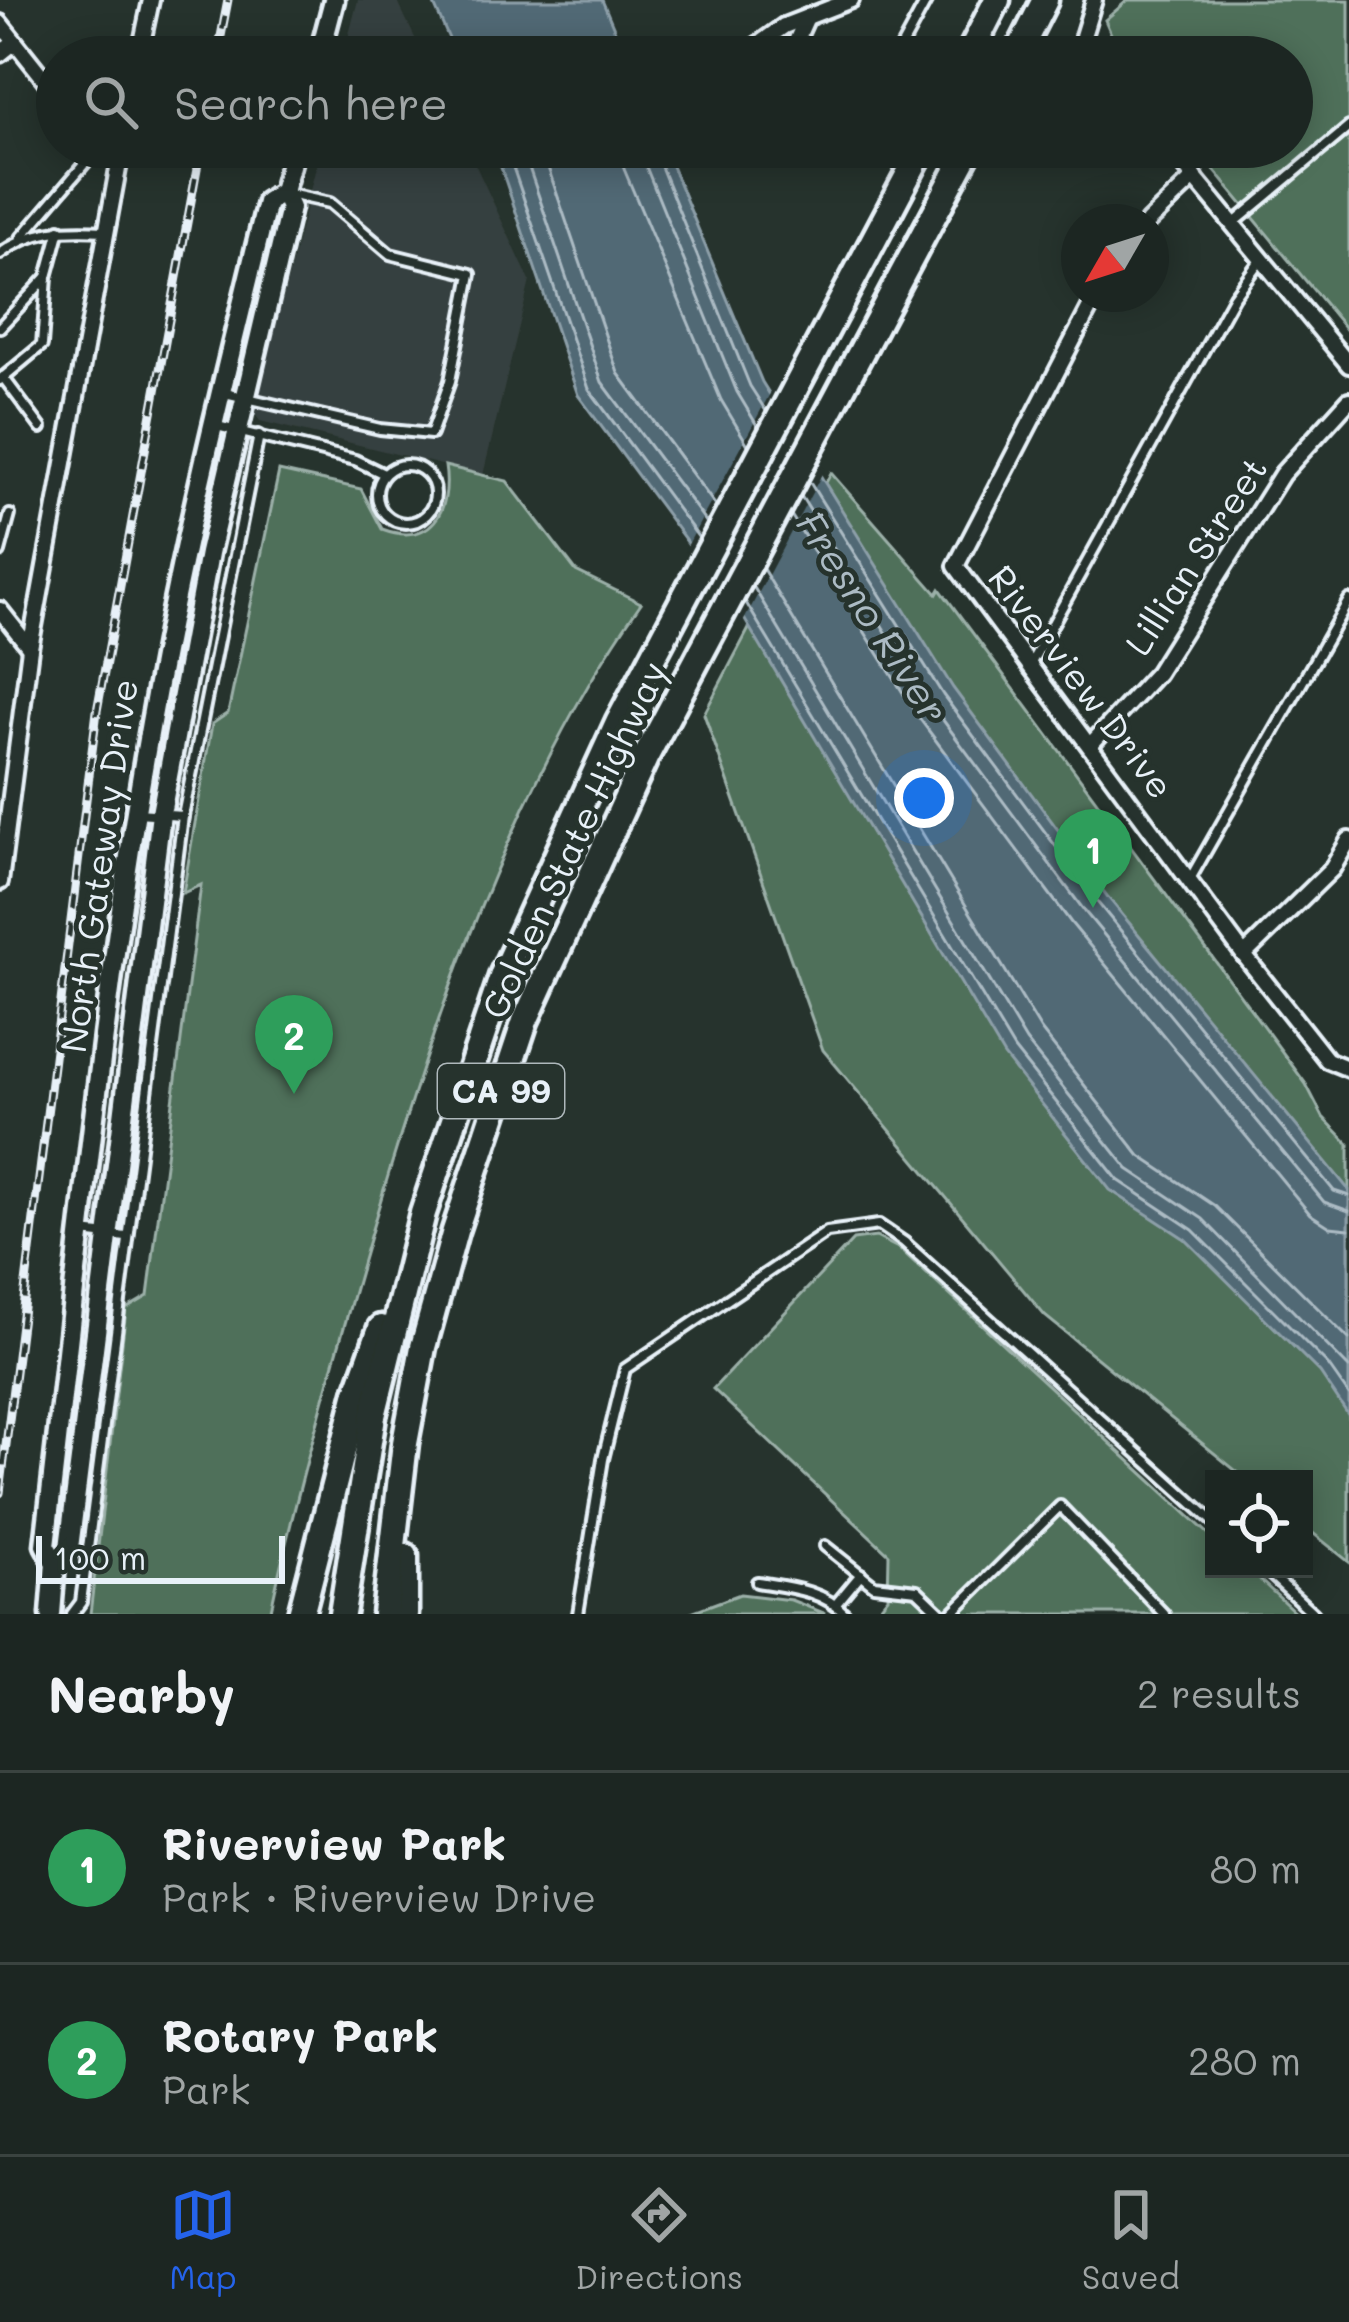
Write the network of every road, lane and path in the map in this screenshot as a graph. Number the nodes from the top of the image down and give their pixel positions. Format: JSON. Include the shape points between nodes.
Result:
{"nodes":[{"id":1,"x":151,"y":0,"type":"edge"},
{"id":2,"x":334,"y":0,"type":"edge"},
{"id":3,"x":851,"y":0,"type":"edge"},
{"id":4,"x":928,"y":0,"type":"edge"},
{"id":5,"x":997,"y":0,"type":"edge"},
{"id":6,"x":1045,"y":0,"type":"edge"},
{"id":7,"x":1094,"y":0,"type":"edge"},
{"id":8,"x":807,"y":17,"type":"junction"},
{"id":9,"x":0,"y":23,"type":"edge"},
{"id":10,"x":144,"y":36,"type":"edge"},
{"id":11,"x":325,"y":36,"type":"edge"},
{"id":12,"x":770,"y":36,"type":"edge"},
{"id":13,"x":798,"y":36,"type":"edge"},
{"id":14,"x":908,"y":36,"type":"edge"},
{"id":15,"x":979,"y":36,"type":"edge"},
{"id":16,"x":1027,"y":36,"type":"edge"},
{"id":17,"x":1083,"y":36,"type":"edge"},
{"id":18,"x":15,"y":42,"type":"junction"},
{"id":19,"x":0,"y":54,"type":"edge"},
{"id":20,"x":36,"y":68,"type":"edge"},
{"id":21,"x":1349,"y":127,"type":"edge"},
{"id":22,"x":1313,"y":157,"type":"edge"},
{"id":23,"x":81,"y":168,"type":"edge"},
{"id":24,"x":117,"y":168,"type":"edge"},
{"id":25,"x":289,"y":168,"type":"edge"},
{"id":26,"x":912,"y":168,"type":"edge"},
{"id":27,"x":959,"y":168,"type":"edge"},
{"id":28,"x":1188,"y":168,"type":"edge"},
{"id":29,"x":1300,"y":168,"type":"edge"},
{"id":30,"x":1195,"y":176,"type":"junction"},
{"id":31,"x":283,"y":192,"type":"junction"},
{"id":32,"x":1166,"y":204,"type":"edge"},
{"id":33,"x":1234,"y":223,"type":"junction"},
{"id":34,"x":60,"y":229,"type":"junction"},
{"id":35,"x":106,"y":231,"type":"junction"},
{"id":36,"x":21,"y":238,"type":"junction"},
{"id":37,"x":0,"y":254,"type":"edge"},
{"id":38,"x":1262,"y":258,"type":"junction"},
{"id":39,"x":47,"y":277,"type":"junction"},
{"id":40,"x":1088,"y":312,"type":"edge"},
{"id":41,"x":0,"y":327,"type":"edge"},
{"id":42,"x":1349,"y":364,"type":"edge"},
{"id":43,"x":2,"y":378,"type":"edge"},
{"id":44,"x":221,"y":392,"type":"junction"},
{"id":45,"x":244,"y":397,"type":"junction"},
{"id":46,"x":1349,"y":400,"type":"edge"},
{"id":47,"x":213,"y":424,"type":"junction"},
{"id":48,"x":41,"y":428,"type":"dead end"},
{"id":49,"x":237,"y":430,"type":"junction"},
{"id":50,"x":260,"y":435,"type":"junction"},
{"id":51,"x":384,"y":475,"type":"junction"},
{"id":52,"x":10,"y":515,"type":"dead end"},
{"id":53,"x":0,"y":552,"type":"edge"},
{"id":54,"x":1349,"y":600,"type":"edge"},
{"id":55,"x":0,"y":610,"type":"edge"},
{"id":56,"x":30,"y":648,"type":"junction"},
{"id":57,"x":1030,"y":663,"type":"junction"},
{"id":58,"x":0,"y":738,"type":"edge"},
{"id":59,"x":17,"y":740,"type":"junction"},
{"id":60,"x":1092,"y":743,"type":"junction"},
{"id":61,"x":137,"y":813,"type":"junction"},
{"id":62,"x":161,"y":814,"type":"junction"},
{"id":63,"x":183,"y":816,"type":"junction"},
{"id":64,"x":1349,"y":840,"type":"edge"},
{"id":65,"x":1190,"y":879,"type":"junction"},
{"id":66,"x":0,"y":882,"type":"edge"},
{"id":67,"x":1244,"y":955,"type":"junction"},
{"id":68,"x":1349,"y":1069,"type":"edge"},
{"id":69,"x":423,"y":1213,"type":"junction"},
{"id":70,"x":82,"y":1232,"type":"junction"},
{"id":71,"x":117,"y":1236,"type":"junction"},
{"id":72,"x":405,"y":1444,"type":"junction"},
{"id":73,"x":1205,"y":1514,"type":"edge"},
{"id":74,"x":825,"y":1546,"type":"dead end"},
{"id":75,"x":55,"y":1563,"type":"junction"},
{"id":76,"x":861,"y":1574,"type":"junction"},
{"id":77,"x":1275,"y":1578,"type":"edge"},
{"id":78,"x":757,"y":1582,"type":"dead end"},
{"id":79,"x":836,"y":1604,"type":"junction"},
{"id":80,"x":50,"y":1614,"type":"edge"},
{"id":81,"x":72,"y":1614,"type":"edge"},
{"id":82,"x":302,"y":1614,"type":"edge"},
{"id":83,"x":343,"y":1614,"type":"edge"},
{"id":84,"x":385,"y":1614,"type":"edge"},
{"id":85,"x":405,"y":1614,"type":"edge"},
{"id":86,"x":578,"y":1614,"type":"edge"},
{"id":87,"x":845,"y":1614,"type":"edge"},
{"id":88,"x":946,"y":1614,"type":"edge"},
{"id":89,"x":1164,"y":1614,"type":"edge"},
{"id":90,"x":1314,"y":1614,"type":"edge"}],
"edges":[{"from":1,"to":10,"type":"street"},
{"from":2,"to":11,"type":"main road"},
{"from":3,"to":8,"type":"street"},
{"from":4,"to":14,"type":"lane"},
{"from":5,"to":15,"type":"highway"},
{"from":6,"to":16,"type":"highway"},
{"from":7,"to":17,"type":"street"},
{"from":8,"to":12,"type":"street"},
{"from":8,"to":13,"type":"street"},
{"from":9,"to":18,"type":"street"},
{"from":18,"to":19,"type":"street"},
{"from":18,"to":20,"type":"street"},
{"from":21,"to":22,"type":"lane"},
{"from":23,"to":36,"type":"lane"},
{"from":24,"to":35,"type":"street"},
{"from":25,"to":31,"type":"main road","name":"North Gateway Drive"},
{"from":26,"to":69,"type":"highway","name":"Golden State Highway","number":"CA 99","via":[[619,721],[503,974]]},
{"from":27,"to":72,"type":"highway","name":"Golden State Highway","number":"CA 99","via":[[646,756],[525,1021],[438,1290]]},
{"from":28,"to":30,"type":"street"},
{"from":29,"to":33,"type":"lane"},
{"from":30,"to":32,"type":"street"},
{"from":30,"to":33,"type":"street"},
{"from":31,"to":44,"type":"main road","name":"North Gateway Drive","via":[[267,202]]},
{"from":31,"to":45,"type":"main road","name":"North Gateway Drive","via":[[290,208]]},
{"from":31,"to":45,"type":"lane","via":[[330,203],[391,254],[471,274],[465,314],[431,434]]},
{"from":33,"to":38,"type":"street"},
{"from":34,"to":35,"type":"lane"},
{"from":34,"to":36,"type":"lane"},
{"from":34,"to":39,"type":"lane"},
{"from":35,"to":56,"type":"street"},
{"from":36,"to":37,"type":"lane"},
{"from":38,"to":42,"type":"street"},
{"from":38,"to":57,"type":"lane"},
{"from":39,"to":41,"type":"lane"},
{"from":39,"to":43,"type":"lane","via":[[42,345]]},
{"from":40,"to":57,"type":"street","name":"Riverview Drive","via":[[956,566]]},
{"from":43,"to":48,"type":"lane"},
{"from":44,"to":45,"type":"lane"},
{"from":44,"to":47,"type":"main road","name":"North Gateway Drive"},
{"from":45,"to":49,"type":"main road","name":"North Gateway Drive"},
{"from":46,"to":60,"type":"street","name":"Lillian Street","via":[[1282,474],[1157,674]]},
{"from":47,"to":49,"type":"lane"},
{"from":47,"to":61,"type":"main road","name":"North Gateway Drive"},
{"from":49,"to":50,"type":"lane"},
{"from":49,"to":62,"type":"main road","name":"North Gateway Drive"},
{"from":50,"to":51,"type":"lane"},
{"from":50,"to":63,"type":"lane"},
{"from":51,"to":51,"type":"lane","via":[[376,493],[382,512],[399,523],[425,517],[435,501],[428,475],[412,465]]},
{"from":52,"to":53,"type":"lane"},
{"from":54,"to":65,"type":"lane"},
{"from":55,"to":56,"type":"street"},
{"from":56,"to":59,"type":"street"},
{"from":57,"to":60,"type":"street","name":"Riverview Drive"},
{"from":58,"to":59,"type":"street"},
{"from":59,"to":66,"type":"street"},
{"from":60,"to":65,"type":"street","name":"Riverview Drive"},
{"from":61,"to":62,"type":"lane"},
{"from":61,"to":70,"type":"main road","name":"North Gateway Drive"},
{"from":62,"to":63,"type":"lane"},
{"from":62,"to":71,"type":"main road","name":"North Gateway Drive"},
{"from":63,"to":71,"type":"lane"},
{"from":64,"to":67,"type":"street","via":[[1332,869]]},
{"from":65,"to":67,"type":"street","name":"Riverview Drive"},
{"from":67,"to":68,"type":"street","name":"Riverview Drive","via":[[1327,1060]]},
{"from":69,"to":82,"type":"highway","via":[[358,1392]]},
{"from":69,"to":83,"type":"highway","name":"Golden State Highway","number":"CA 99","via":[[373,1416]]},
{"from":70,"to":71,"type":"lane"},
{"from":70,"to":75,"type":"main road","name":"North Gateway Drive","via":[[45,1545]]},
{"from":71,"to":75,"type":"main road","name":"North Gateway Drive","via":[[69,1547]]},
{"from":71,"to":81,"type":"lane","via":[[81,1602]]},
{"from":72,"to":84,"type":"highway","name":"Golden State Highway","number":"CA 99"},
{"from":72,"to":85,"type":"highway"},
{"from":73,"to":86,"type":"lane","via":[[904,1242],[879,1225],[826,1232],[625,1370]]},
{"from":74,"to":76,"type":"lane"},
{"from":75,"to":80,"type":"main road","name":"North Gateway Drive"},
{"from":76,"to":79,"type":"lane"},
{"from":76,"to":88,"type":"lane","via":[[874,1585],[917,1590]]},
{"from":77,"to":90,"type":"lane"},
{"from":78,"to":79,"type":"lane"},
{"from":79,"to":87,"type":"lane"},
{"from":88,"to":89,"type":"lane","via":[[1060,1506]]}]}
